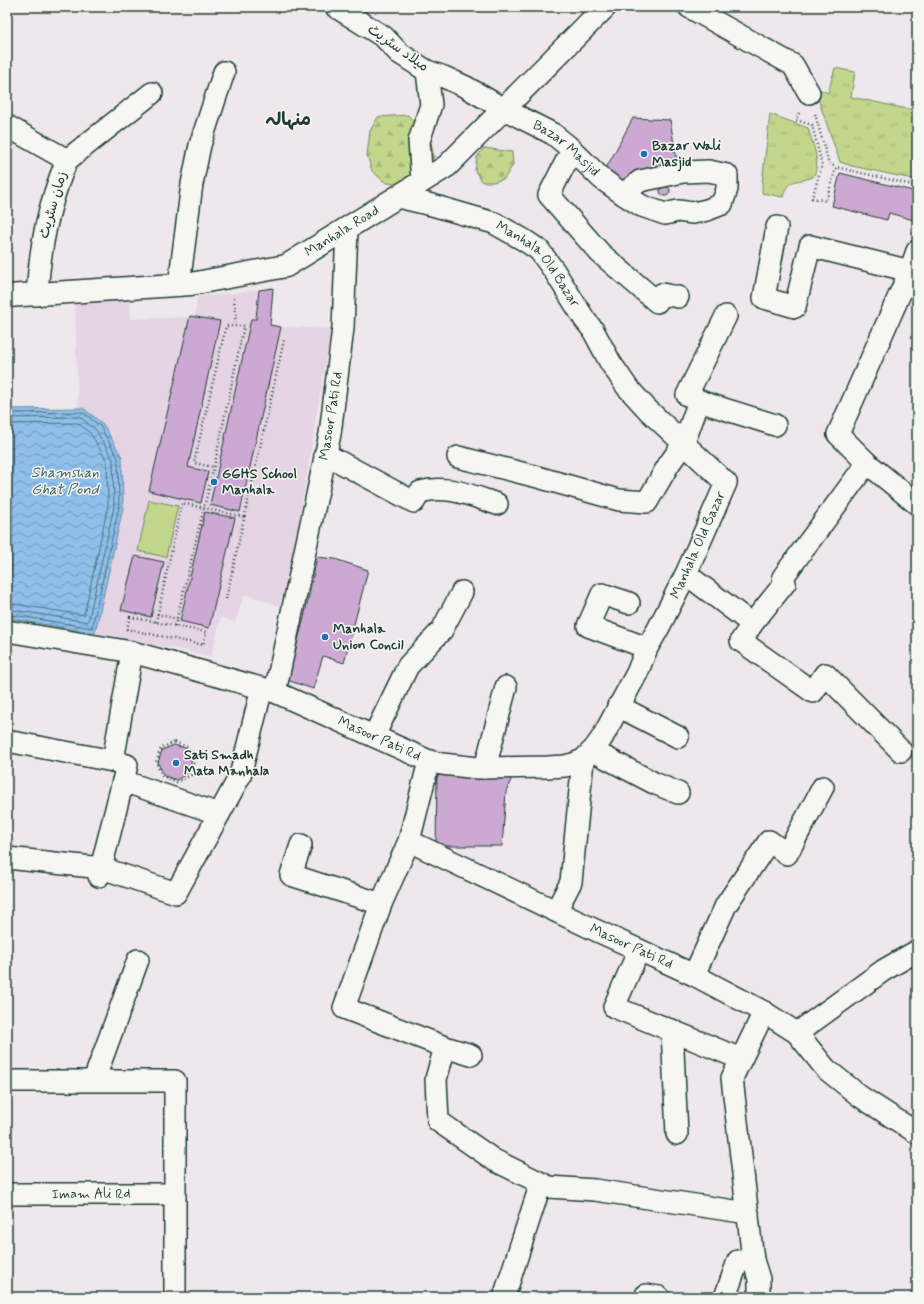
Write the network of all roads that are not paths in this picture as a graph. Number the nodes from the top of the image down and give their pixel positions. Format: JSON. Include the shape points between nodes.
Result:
{"nodes":[{"id":1,"x":336,"y":7,"type":"edge"},
{"id":2,"x":606,"y":7,"type":"edge"},
{"id":3,"x":689,"y":7,"type":"edge"},
{"id":4,"x":427,"y":71,"type":"junction"},
{"id":5,"x":224,"y":72,"type":"dead end"},
{"id":6,"x":152,"y":93,"type":"dead end"},
{"id":7,"x":809,"y":93,"type":"road end"},
{"id":8,"x":504,"y":109,"type":"junction"},
{"id":9,"x":7,"y":126,"type":"edge"},
{"id":10,"x":572,"y":150,"type":"junction"},
{"id":11,"x":67,"y":160,"type":"junction"},
{"id":12,"x":422,"y":182,"type":"junction"},
{"id":13,"x":623,"y":194,"type":"dead end"},
{"id":14,"x":398,"y":197,"type":"junction"},
{"id":15,"x":777,"y":227,"type":"dead end"},
{"id":16,"x":347,"y":229,"type":"junction"},
{"id":17,"x":917,"y":251,"type":"edge"},
{"id":18,"x":910,"y":271,"type":"junction"},
{"id":19,"x":179,"y":285,"type":"junction"},
{"id":20,"x":38,"y":295,"type":"junction"},
{"id":21,"x":7,"y":296,"type":"edge"},
{"id":22,"x":678,"y":297,"type":"dead end"},
{"id":23,"x":726,"y":316,"type":"dead end"},
{"id":24,"x":699,"y":401,"type":"junction"},
{"id":25,"x":775,"y":424,"type":"dead end"},
{"id":26,"x":684,"y":443,"type":"junction"},
{"id":27,"x":325,"y":454,"type":"junction"},
{"id":28,"x":458,"y":457,"type":"dead end"},
{"id":29,"x":867,"y":463,"type":"junction"},
{"id":30,"x":497,"y":504,"type":"dead end"},
{"id":31,"x":917,"y":504,"type":"edge"},
{"id":32,"x":686,"y":574,"type":"junction"},
{"id":33,"x":462,"y":592,"type":"dead end"},
{"id":34,"x":629,"y":603,"type":"dead end"},
{"id":35,"x":752,"y":624,"type":"junction"},
{"id":36,"x":7,"y":631,"type":"edge"},
{"id":37,"x":647,"y":648,"type":"junction"},
{"id":38,"x":132,"y":652,"type":"junction"},
{"id":39,"x":506,"y":687,"type":"dead end"},
{"id":40,"x":268,"y":690,"type":"junction"},
{"id":41,"x":618,"y":706,"type":"junction"},
{"id":42,"x":374,"y":736,"type":"junction"},
{"id":43,"x":678,"y":737,"type":"dead end"},
{"id":44,"x":7,"y":741,"type":"edge"},
{"id":45,"x":901,"y":751,"type":"dead end"},
{"id":46,"x":588,"y":755,"type":"junction"},
{"id":47,"x":113,"y":761,"type":"junction"},
{"id":48,"x":429,"y":761,"type":"junction"},
{"id":49,"x":485,"y":768,"type":"junction"},
{"id":50,"x":123,"y":781,"type":"junction"},
{"id":51,"x":823,"y":788,"type":"dead end"},
{"id":52,"x":678,"y":793,"type":"dead end"},
{"id":53,"x":219,"y":814,"type":"junction"},
{"id":54,"x":409,"y":841,"type":"junction"},
{"id":55,"x":301,"y":845,"type":"dead end"},
{"id":56,"x":7,"y":858,"type":"edge"},
{"id":57,"x":101,"y":872,"type":"junction"},
{"id":58,"x":381,"y":904,"type":"junction"},
{"id":59,"x":556,"y":911,"type":"junction"},
{"id":60,"x":638,"y":950,"type":"junction"},
{"id":61,"x":917,"y":951,"type":"edge"},
{"id":62,"x":138,"y":960,"type":"dead end"},
{"id":63,"x":694,"y":975,"type":"junction"},
{"id":64,"x":764,"y":1012,"type":"junction"},
{"id":65,"x":672,"y":1030,"type":"junction"},
{"id":66,"x":797,"y":1033,"type":"junction"},
{"id":67,"x":445,"y":1047,"type":"junction"},
{"id":68,"x":471,"y":1056,"type":"dead end"},
{"id":69,"x":741,"y":1059,"type":"junction"},
{"id":70,"x":7,"y":1080,"type":"edge"},
{"id":71,"x":94,"y":1080,"type":"junction"},
{"id":72,"x":917,"y":1133,"type":"edge"},
{"id":73,"x":677,"y":1134,"type":"dead end"},
{"id":74,"x":541,"y":1183,"type":"junction"},
{"id":75,"x":7,"y":1194,"type":"edge"},
{"id":76,"x":174,"y":1194,"type":"junction"},
{"id":77,"x":748,"y":1213,"type":"junction"},
{"id":78,"x":753,"y":1260,"type":"junction"},
{"id":79,"x":174,"y":1297,"type":"edge"},
{"id":80,"x":504,"y":1297,"type":"edge"},
{"id":81,"x":725,"y":1297,"type":"edge"},
{"id":82,"x":759,"y":1297,"type":"edge"}],
"edges":[{"from":1,"to":4,"type":"street","name":"میلاد سٹریٹ","via":[[384,37],[399,53]]},
{"from":2,"to":8,"type":"main road","name":"Manhala Road"},
{"from":3,"to":7,"type":"street","via":[[793,65]]},
{"from":4,"to":8,"type":"street","name":"میلاد سٹریٹ","via":[[466,87]]},
{"from":4,"to":12,"type":"street","via":[[431,105],[418,141]]},
{"from":5,"to":19,"type":"street","via":[[200,145],[192,184]]},
{"from":6,"to":11,"type":"street"},
{"from":8,"to":10,"type":"street","name":"Bazar Masjid","via":[[553,134]]},
{"from":8,"to":12,"type":"main road","name":"Manhala Road","via":[[447,166]]},
{"from":9,"to":11,"type":"street","name":"زمان سٹریٹ"},
{"from":10,"to":13,"type":"street","name":"Bazar Masjid","via":[[602,179]]},
{"from":10,"to":22,"type":"street","via":[[548,195],[600,253],[657,302],[662,294]]},
{"from":11,"to":20,"type":"street","name":"زمان سٹریٹ","via":[[52,202],[42,246]]},
{"from":12,"to":14,"type":"main road","name":"Manhala Road"},
{"from":14,"to":16,"type":"main road","name":"Manhala Road"},
{"from":14,"to":26,"type":"street","name":"Manhala Old Bazar","via":[[494,223],[539,250],[593,330],[627,387]]},
{"from":15,"to":18,"type":"street","via":[[764,298],[795,307],[810,246]]},
{"from":16,"to":19,"type":"main road","name":"Manhala Road","via":[[286,266]]},
{"from":16,"to":27,"type":"street","name":"Masoor Pati Rd","via":[[343,328],[330,434]]},
{"from":17,"to":18,"type":"street"},
{"from":18,"to":29,"type":"street","via":[[838,434]]},
{"from":19,"to":20,"type":"main road","name":"Manhala Road"},
{"from":20,"to":21,"type":"main road","name":"Manhala Road"},
{"from":23,"to":24,"type":"street","via":[[687,395]]},
{"from":24,"to":25,"type":"street"},
{"from":24,"to":26,"type":"street"},
{"from":26,"to":28,"type":"street","via":[[647,502],[619,500]]},
{"from":26,"to":32,"type":"street","name":"Manhala Old Bazar","via":[[726,482]]},
{"from":27,"to":30,"type":"street","via":[[414,502],[420,492],[450,489]]},
{"from":27,"to":40,"type":"street","name":"Masoor Pati Rd"},
{"from":29,"to":31,"type":"street"},
{"from":29,"to":35,"type":"street","via":[[783,577],[785,583]]},
{"from":32,"to":35,"type":"street"},
{"from":32,"to":37,"type":"street","name":"Manhala Old Bazar"},
{"from":33,"to":42,"type":"street","via":[[442,630],[408,666]]},
{"from":34,"to":37,"type":"street","via":[[602,594],[588,626]]},
{"from":35,"to":45,"type":"street","via":[[741,641],[813,692],[825,674]]},
{"from":36,"to":38,"type":"street"},
{"from":37,"to":41,"type":"street","name":"Manhala Old Bazar","via":[[637,673]]},
{"from":38,"to":40,"type":"street"},
{"from":38,"to":47,"type":"street"},
{"from":39,"to":49,"type":"street"},
{"from":40,"to":42,"type":"street","name":"Masoor Pati Rd"},
{"from":40,"to":53,"type":"street","via":[[240,776]]},
{"from":41,"to":43,"type":"street"},
{"from":41,"to":46,"type":"street","name":"Manhala Old Bazar","via":[[602,738]]},
{"from":42,"to":48,"type":"street","name":"Masoor Pati Rd"},
{"from":44,"to":47,"type":"street"},
{"from":46,"to":49,"type":"street","via":[[565,766]]},
{"from":46,"to":52,"type":"street"},
{"from":46,"to":59,"type":"street","via":[[571,882]]},
{"from":47,"to":50,"type":"street","via":[[127,765]]},
{"from":48,"to":49,"type":"street"},
{"from":48,"to":54,"type":"street","name":"Masoor Pati Rd"},
{"from":50,"to":53,"type":"street"},
{"from":50,"to":57,"type":"street"},
{"from":51,"to":63,"type":"street","via":[[787,854],[769,841],[726,905]]},
{"from":53,"to":57,"type":"street","via":[[176,893]]},
{"from":54,"to":58,"type":"street"},
{"from":54,"to":59,"type":"street","name":"Masoor Pati Rd"},
{"from":55,"to":58,"type":"street","via":[[291,875]]},
{"from":56,"to":57,"type":"street"},
{"from":58,"to":67,"type":"street","via":[[344,1008]]},
{"from":59,"to":60,"type":"street","name":"Masoor Pati Rd"},
{"from":60,"to":63,"type":"street","name":"Masoor Pati Rd"},
{"from":60,"to":65,"type":"street","via":[[614,1006]]},
{"from":61,"to":66,"type":"street","via":[[884,970]]},
{"from":62,"to":71,"type":"street"},
{"from":63,"to":64,"type":"street","name":"Masoor Pati Rd"},
{"from":64,"to":66,"type":"street","name":"Masoor Pati Rd"},
{"from":64,"to":69,"type":"street"},
{"from":65,"to":69,"type":"street"},
{"from":65,"to":73,"type":"street"},
{"from":66,"to":72,"type":"street","name":"Masoor Pati Rd","via":[[826,1069],[861,1097]]},
{"from":67,"to":68,"type":"street"},
{"from":67,"to":74,"type":"street","via":[[436,1080],[438,1121],[494,1160]]},
{"from":69,"to":77,"type":"street","via":[[732,1078]]},
{"from":70,"to":71,"type":"street"},
{"from":71,"to":76,"type":"street","via":[[175,1081]]},
{"from":74,"to":77,"type":"street","via":[[550,1187],[595,1190]]},
{"from":74,"to":80,"type":"street"},
{"from":75,"to":76,"type":"street","name":"Imam Ali Rd"},
{"from":76,"to":79,"type":"street"},
{"from":77,"to":78,"type":"street"},
{"from":78,"to":81,"type":"street","via":[[738,1261]]},
{"from":78,"to":82,"type":"street","via":[[759,1279]]}]}
